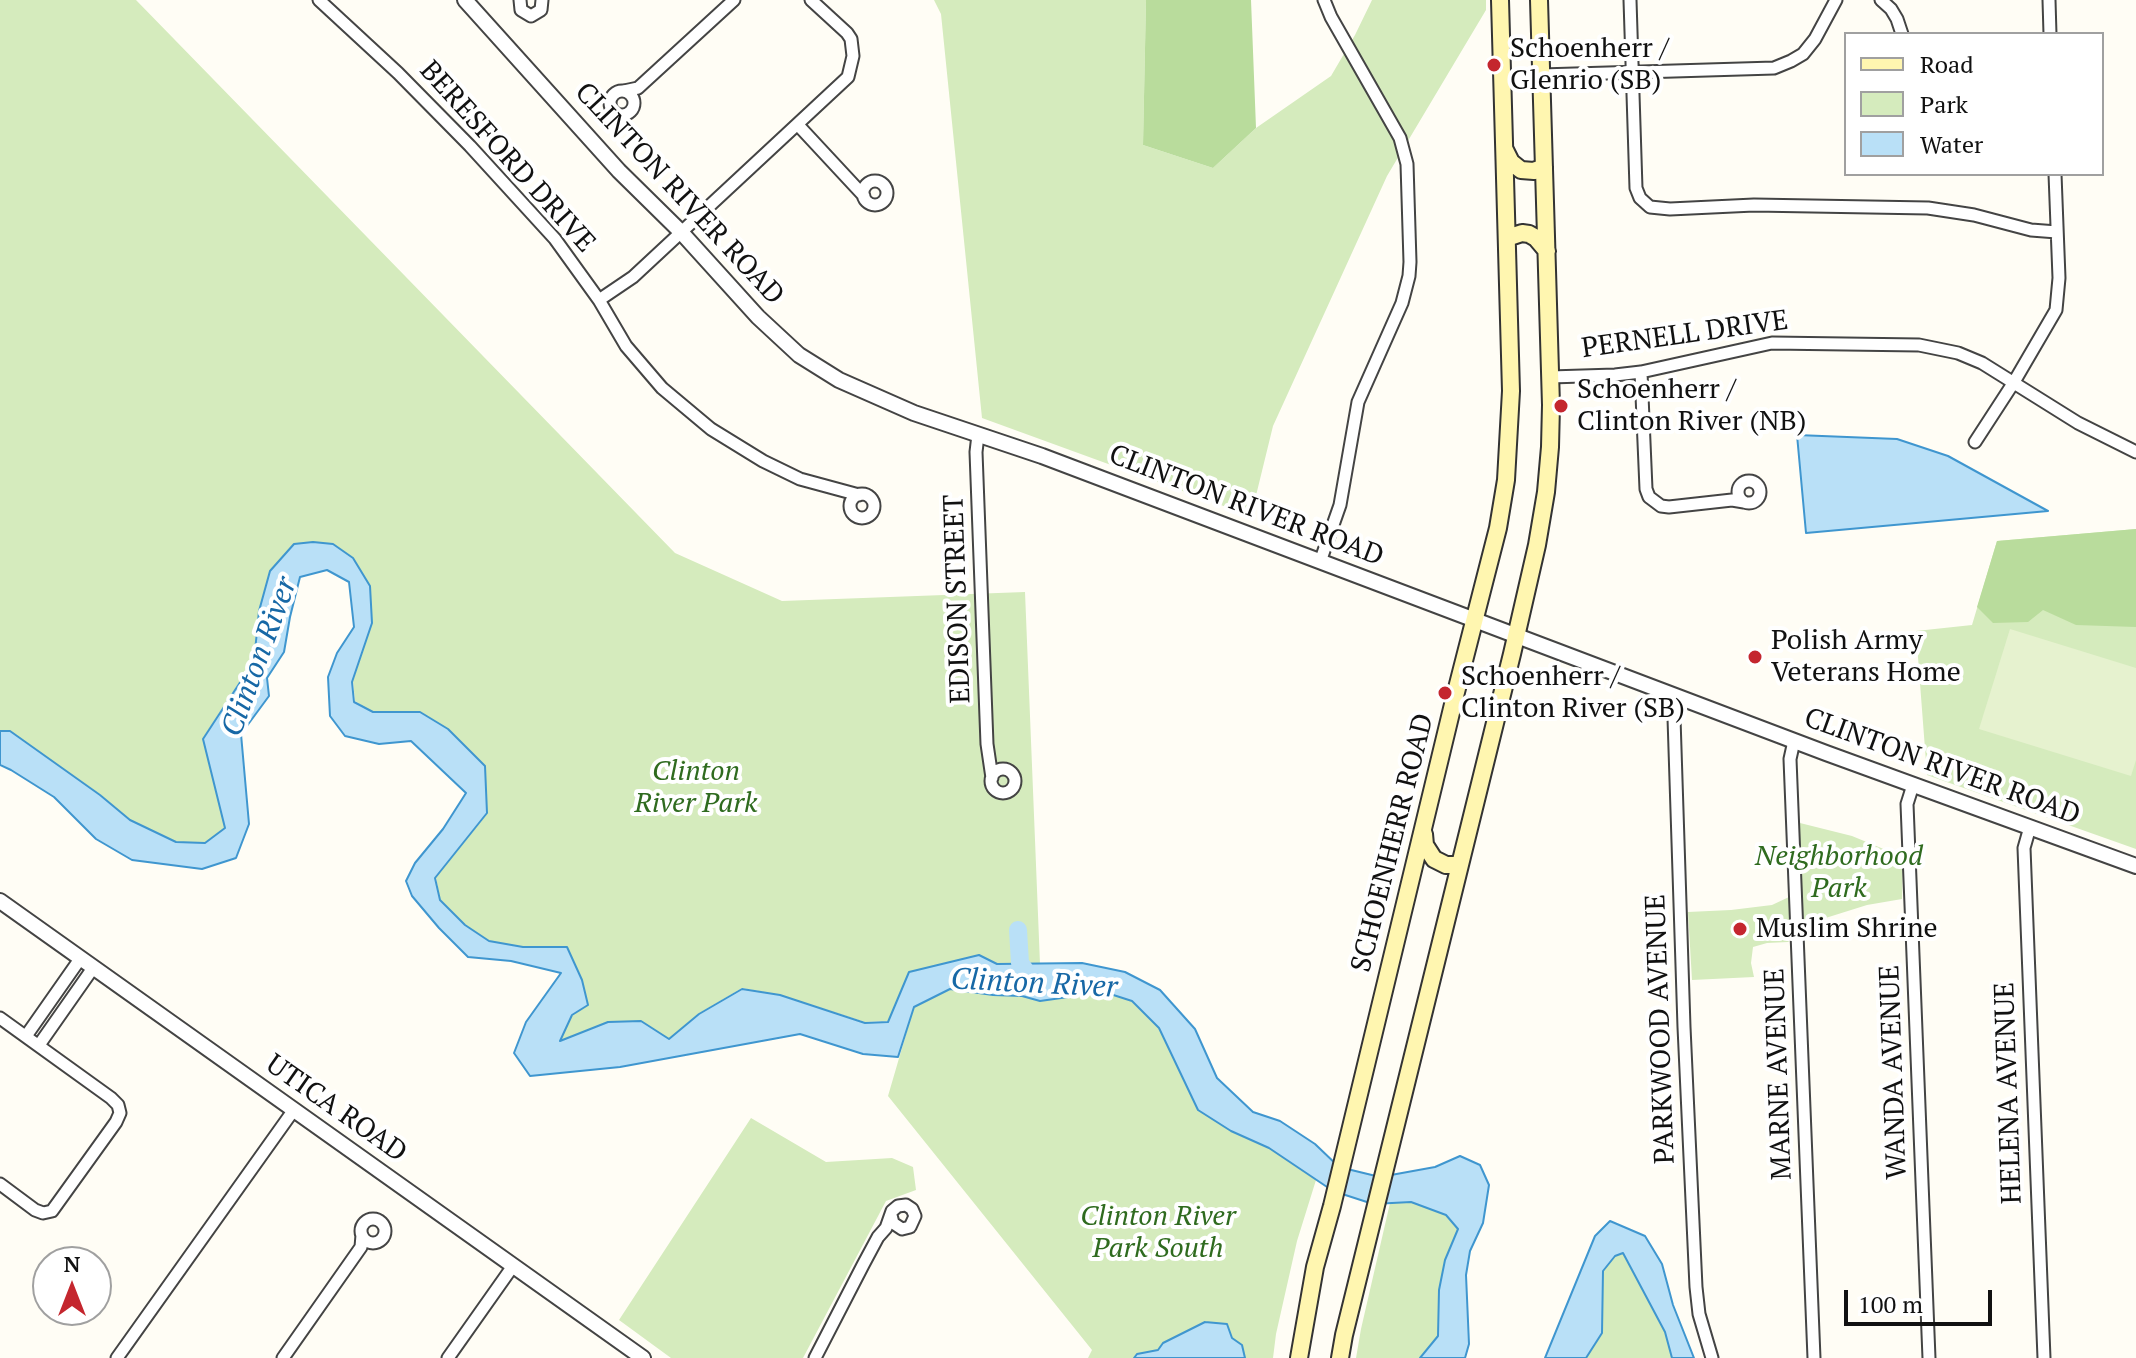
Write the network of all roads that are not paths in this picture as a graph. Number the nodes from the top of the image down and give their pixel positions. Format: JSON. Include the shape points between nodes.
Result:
{"nodes":[{"id":1,"x":465,"y":0,"type":"edge"},
{"id":2,"x":520,"y":0,"type":"edge"},
{"id":3,"x":734,"y":0,"type":"edge"},
{"id":4,"x":811,"y":0,"type":"edge"},
{"id":5,"x":1324,"y":0,"type":"edge"},
{"id":6,"x":1500,"y":0,"type":"edge"},
{"id":7,"x":1539,"y":0,"type":"edge"},
{"id":8,"x":1630,"y":0,"type":"edge"},
{"id":9,"x":1836,"y":0,"type":"edge"},
{"id":10,"x":1881,"y":0,"type":"edge"},
{"id":11,"x":2049,"y":0,"type":"edge"},
{"id":12,"x":543,"y":1,"type":"edge"},
{"id":13,"x":327,"y":2,"type":"edge"},
{"id":14,"x":1901,"y":32,"type":"edge"},
{"id":15,"x":2050,"y":32,"type":"edge"},
{"id":16,"x":1632,"y":73,"type":"junction"},
{"id":17,"x":1541,"y":75,"type":"junction"},
{"id":18,"x":638,"y":88,"type":"junction"},
{"id":19,"x":624,"y":91,"type":"junction"},
{"id":20,"x":634,"y":102,"type":"junction"},
{"id":21,"x":798,"y":125,"type":"junction"},
{"id":22,"x":1505,"y":150,"type":"junction"},
{"id":23,"x":1544,"y":167,"type":"junction"},
{"id":24,"x":2055,"y":176,"type":"edge"},
{"id":25,"x":870,"y":183,"type":"junction"},
{"id":26,"x":854,"y":185,"type":"junction"},
{"id":27,"x":864,"y":196,"type":"junction"},
{"id":28,"x":681,"y":232,"type":"junction"},
{"id":29,"x":2057,"y":232,"type":"junction"},
{"id":30,"x":1507,"y":238,"type":"junction"},
{"id":31,"x":1547,"y":251,"type":"junction"},
{"id":32,"x":599,"y":300,"type":"junction"},
{"id":33,"x":1641,"y":372,"type":"junction"},
{"id":34,"x":1550,"y":377,"type":"junction"},
{"id":35,"x":2014,"y":382,"type":"junction"},
{"id":36,"x":978,"y":435,"type":"junction"},
{"id":37,"x":1975,"y":442,"type":"dead end"},
{"id":38,"x":2136,"y":452,"type":"edge"},
{"id":39,"x":839,"y":490,"type":"junction"},
{"id":40,"x":859,"y":495,"type":"junction"},
{"id":41,"x":1738,"y":497,"type":"dead end"},
{"id":42,"x":850,"y":507,"type":"junction"},
{"id":43,"x":1320,"y":562,"type":"junction"},
{"id":44,"x":1475,"y":620,"type":"junction"},
{"id":45,"x":1516,"y":635,"type":"junction"},
{"id":46,"x":1679,"y":698,"type":"junction"},
{"id":47,"x":1794,"y":741,"type":"junction"},
{"id":48,"x":990,"y":761,"type":"junction"},
{"id":49,"x":1004,"y":769,"type":"junction"},
{"id":50,"x":992,"y":778,"type":"junction"},
{"id":51,"x":1913,"y":785,"type":"junction"},
{"id":52,"x":2030,"y":827,"type":"junction"},
{"id":53,"x":1424,"y":829,"type":"junction"},
{"id":54,"x":1459,"y":865,"type":"junction"},
{"id":55,"x":2136,"y":866,"type":"edge"},
{"id":56,"x":0,"y":901,"type":"edge"},
{"id":57,"x":87,"y":964,"type":"junction"},
{"id":58,"x":0,"y":1018,"type":"edge"},
{"id":59,"x":26,"y":1036,"type":"junction"},
{"id":60,"x":39,"y":1045,"type":"junction"},
{"id":61,"x":293,"y":1111,"type":"junction"},
{"id":62,"x":0,"y":1184,"type":"edge"},
{"id":63,"x":892,"y":1228,"type":"junction"},
{"id":64,"x":361,"y":1241,"type":"junction"},
{"id":65,"x":513,"y":1266,"type":"junction"},
{"id":66,"x":117,"y":1358,"type":"edge"},
{"id":67,"x":283,"y":1358,"type":"edge"},
{"id":68,"x":448,"y":1358,"type":"edge"},
{"id":69,"x":643,"y":1358,"type":"edge"},
{"id":70,"x":815,"y":1358,"type":"edge"},
{"id":71,"x":1299,"y":1358,"type":"edge"},
{"id":72,"x":1340,"y":1358,"type":"edge"},
{"id":73,"x":1712,"y":1358,"type":"edge"},
{"id":74,"x":1814,"y":1358,"type":"edge"},
{"id":75,"x":1929,"y":1358,"type":"edge"},
{"id":76,"x":2044,"y":1358,"type":"edge"}],
"edges":[{"from":1,"to":28,"type":"street","name":"CLINTON RIVER ROAD"},
{"from":2,"to":12,"type":"street","via":[[521,10],[531,16]]},
{"from":3,"to":18,"type":"street"},
{"from":4,"to":21,"type":"street","via":[[847,33],[853,56],[845,82]]},
{"from":5,"to":43,"type":"street","via":[[1400,138],[1407,164],[1410,262],[1402,303],[1358,402],[1340,505]]},
{"from":6,"to":22,"type":"main road","name":"SCHOENHERR ROAD"},
{"from":7,"to":17,"type":"main road"},
{"from":8,"to":16,"type":"street"},
{"from":9,"to":16,"type":"street","via":[[1803,54],[1774,68]]},
{"from":10,"to":14,"type":"street"},
{"from":11,"to":15,"type":"street"},
{"from":13,"to":32,"type":"street","name":"BERESFORD DRIVE","via":[[555,239]]},
{"from":16,"to":17,"type":"street"},
{"from":16,"to":29,"type":"street","via":[[1636,188],[1650,207],[1928,208]]},
{"from":17,"to":23,"type":"main road"},
{"from":18,"to":19,"type":"street"},
{"from":18,"to":20,"type":"street"},
{"from":19,"to":20,"type":"street"},
{"from":19,"to":20,"type":"street","via":[[611,99],[615,113],[630,113]]},
{"from":21,"to":26,"type":"street"},
{"from":21,"to":28,"type":"street"},
{"from":22,"to":23,"type":"main road","via":[[1521,170]]},
{"from":22,"to":30,"type":"main road","name":"SCHOENHERR ROAD"},
{"from":23,"to":31,"type":"main road"},
{"from":24,"to":29,"type":"street"},
{"from":25,"to":26,"type":"street"},
{"from":25,"to":27,"type":"street"},
{"from":25,"to":27,"type":"street","via":[[882,183],[887,196],[876,205]]},
{"from":26,"to":27,"type":"street"},
{"from":28,"to":32,"type":"street"},
{"from":28,"to":36,"type":"street","name":"CLINTON RIVER ROAD","via":[[758,317],[811,364],[887,401]]},
{"from":29,"to":35,"type":"street","via":[[2056,310]]},
{"from":30,"to":31,"type":"main road","via":[[1529,234]]},
{"from":30,"to":44,"type":"main road","name":"SCHOENHERR ROAD","via":[[1508,457],[1498,528]]},
{"from":31,"to":34,"type":"main road"},
{"from":32,"to":39,"type":"street","name":"BERESFORD DRIVE","via":[[648,372],[711,429],[800,479]]},
{"from":33,"to":34,"type":"street","name":"PERNELL DRIVE"},
{"from":33,"to":35,"type":"street","name":"PERNELL DRIVE","via":[[1758,345],[1857,343],[1939,348],[1982,363]]},
{"from":33,"to":41,"type":"street","via":[[1649,497],[1669,507]]},
{"from":34,"to":45,"type":"main road","via":[[1549,471]]},
{"from":35,"to":37,"type":"street"},
{"from":35,"to":38,"type":"street","name":"PERNELL DRIVE"},
{"from":36,"to":43,"type":"street","name":"CLINTON RIVER ROAD"},
{"from":36,"to":48,"type":"street","name":"EDISON STREET"},
{"from":39,"to":40,"type":"street","name":"BERESFORD DRIVE"},
{"from":39,"to":42,"type":"street"},
{"from":40,"to":42,"type":"street"},
{"from":40,"to":42,"type":"street","via":[[872,500],[871,515],[856,517]]},
{"from":43,"to":44,"type":"street","name":"CLINTON RIVER ROAD"},
{"from":44,"to":45,"type":"street","name":"CLINTON RIVER ROAD"},
{"from":44,"to":53,"type":"main road","name":"SCHOENHERR ROAD"},
{"from":45,"to":46,"type":"street","name":"CLINTON RIVER ROAD"},
{"from":45,"to":54,"type":"main road"},
{"from":46,"to":47,"type":"street","name":"CLINTON RIVER ROAD"},
{"from":46,"to":73,"type":"street","name":"PARKWOOD AVENUE","via":[[1674,714],[1696,1287]]},
{"from":47,"to":51,"type":"street","name":"CLINTON RIVER ROAD"},
{"from":47,"to":74,"type":"street","name":"MARNE AVENUE","via":[[1790,759]]},
{"from":48,"to":49,"type":"street"},
{"from":48,"to":50,"type":"street","name":"EDISON STREET"},
{"from":49,"to":50,"type":"street"},
{"from":49,"to":50,"type":"street","via":[[1015,778],[1009,792],[998,792]]},
{"from":51,"to":52,"type":"street","name":"CLINTON RIVER ROAD"},
{"from":51,"to":75,"type":"street","name":"WANDA AVENUE","via":[[1907,804]]},
{"from":52,"to":55,"type":"street","name":"CLINTON RIVER ROAD"},
{"from":52,"to":76,"type":"street","name":"HELENA AVENUE","via":[[2024,848]]},
{"from":53,"to":54,"type":"main road","via":[[1425,845],[1434,859]]},
{"from":53,"to":71,"type":"main road","name":"SCHOENHERR ROAD","via":[[1315,1267]]},
{"from":54,"to":72,"type":"main road"},
{"from":56,"to":57,"type":"street","name":"UTICA ROAD"},
{"from":57,"to":59,"type":"street"},
{"from":57,"to":60,"type":"street"},
{"from":57,"to":61,"type":"street","name":"UTICA ROAD"},
{"from":58,"to":59,"type":"street"},
{"from":59,"to":60,"type":"street"},
{"from":60,"to":62,"type":"street","via":[[111,1098],[120,1113],[57,1206],[47,1212],[35,1210]]},
{"from":61,"to":65,"type":"street","name":"UTICA ROAD"},
{"from":61,"to":66,"type":"street"},
{"from":63,"to":63,"type":"street","via":[[891,1215],[898,1206],[912,1209],[913,1224]]},
{"from":63,"to":70,"type":"street","via":[[878,1237]]},
{"from":64,"to":64,"type":"street","via":[[374,1243],[384,1237],[381,1222],[366,1221]]},
{"from":64,"to":67,"type":"street"},
{"from":65,"to":68,"type":"street"},
{"from":65,"to":69,"type":"street","name":"UTICA ROAD"}]}
